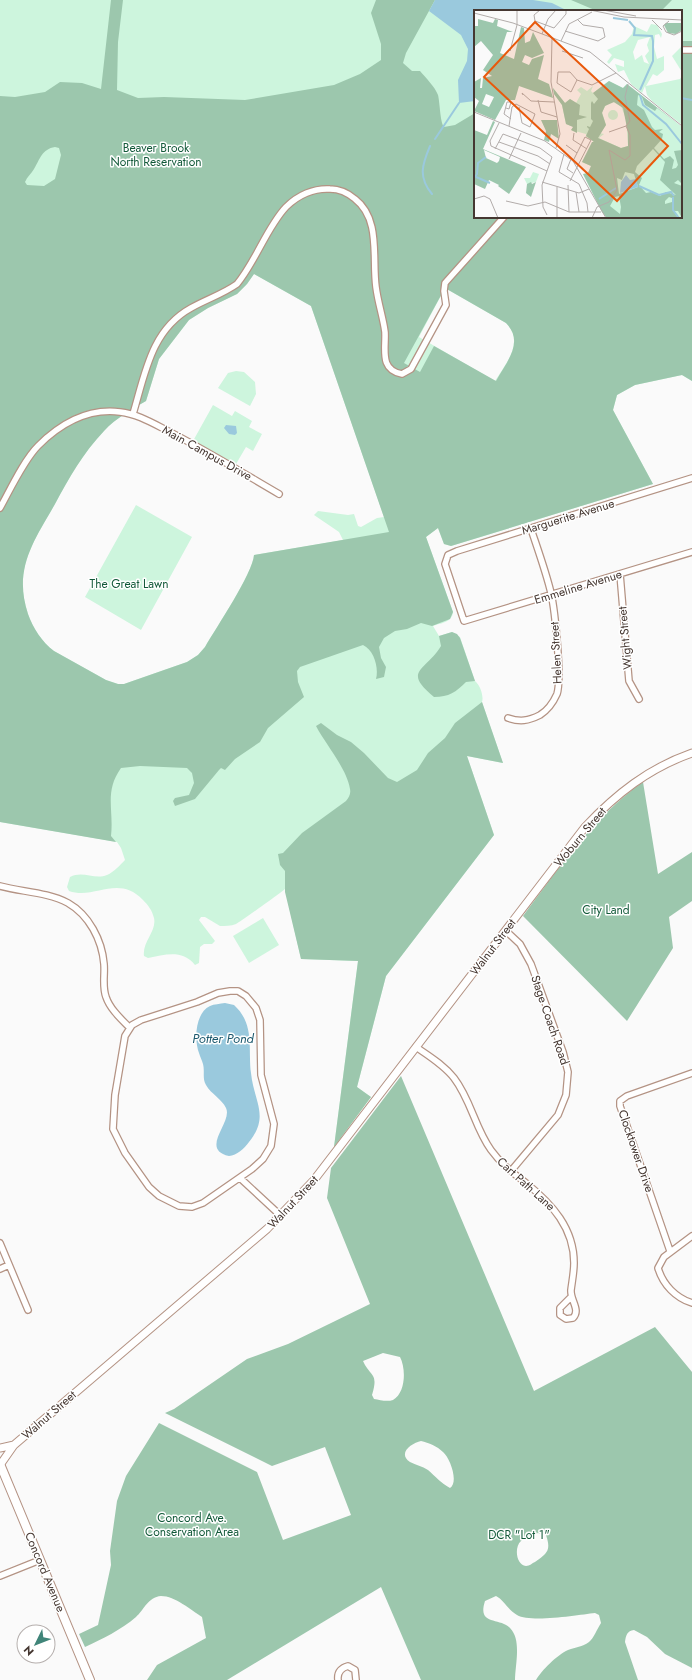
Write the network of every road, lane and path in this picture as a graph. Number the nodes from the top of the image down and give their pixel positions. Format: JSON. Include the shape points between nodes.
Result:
{"nodes":[{"id":1,"x":503,"y":218,"type":"edge"},
{"id":2,"x":133,"y":414,"type":"junction"},
{"id":3,"x":692,"y":478,"type":"edge"},
{"id":4,"x":279,"y":494,"type":"dead end"},
{"id":5,"x":0,"y":508,"type":"edge"},
{"id":6,"x":532,"y":529,"type":"junction"},
{"id":7,"x":692,"y":552,"type":"edge"},
{"id":8,"x":620,"y":574,"type":"junction"},
{"id":9,"x":551,"y":595,"type":"junction"},
{"id":10,"x":464,"y":621,"type":"joint"},
{"id":11,"x":639,"y":699,"type":"dead end"},
{"id":12,"x":508,"y":718,"type":"dead end"},
{"id":13,"x":692,"y":753,"type":"edge"},
{"id":14,"x":0,"y":886,"type":"edge"},
{"id":15,"x":521,"y":911,"type":"joint"},
{"id":16,"x":506,"y":931,"type":"junction"},
{"id":17,"x":130,"y":1028,"type":"junction"},
{"id":18,"x":416,"y":1047,"type":"junction"},
{"id":19,"x":692,"y":1073,"type":"edge"},
{"id":20,"x":511,"y":1171,"type":"junction"},
{"id":21,"x":240,"y":1178,"type":"junction"},
{"id":22,"x":281,"y":1216,"type":"junction"},
{"id":23,"x":692,"y":1236,"type":"edge"},
{"id":24,"x":0,"y":1243,"type":"edge"},
{"id":25,"x":670,"y":1251,"type":"junction"},
{"id":26,"x":9,"y":1265,"type":"junction"},
{"id":27,"x":0,"y":1269,"type":"edge"},
{"id":28,"x":570,"y":1298,"type":"dead end"},
{"id":29,"x":692,"y":1302,"type":"edge"},
{"id":30,"x":28,"y":1310,"type":"dead end"},
{"id":31,"x":14,"y":1445,"type":"junction"},
{"id":32,"x":0,"y":1448,"type":"edge"},
{"id":33,"x":0,"y":1464,"type":"edge"},
{"id":34,"x":40,"y":1560,"type":"junction"},
{"id":35,"x":0,"y":1576,"type":"edge"},
{"id":36,"x":90,"y":1680,"type":"edge"},
{"id":37,"x":338,"y":1680,"type":"edge"},
{"id":38,"x":356,"y":1680,"type":"edge"}],
"edges":[{"from":1,"to":2,"type":"street","via":[[445,283],[446,305],[411,369],[398,374],[388,367],[385,361],[385,332],[376,289],[372,223],[366,211],[358,202],[333,189],[313,191],[299,197],[286,207],[237,284],[191,308],[166,328],[150,356]]},
{"from":2,"to":4,"type":"street","name":"Main Campus Drive"},
{"from":2,"to":5,"type":"street","via":[[105,411],[90,414],[54,431],[37,447]]},
{"from":3,"to":6,"type":"street","name":"Marguerite Avenue"},
{"from":6,"to":9,"type":"street","name":"Helen Street"},
{"from":6,"to":10,"type":"street","name":"Marguerite Avenue","via":[[457,551],[445,559]]},
{"from":7,"to":8,"type":"street","name":"Emmeline Avenue"},
{"from":8,"to":9,"type":"street","name":"Emmeline Avenue"},
{"from":8,"to":11,"type":"street","name":"Wight Street","via":[[628,681]]},
{"from":9,"to":10,"type":"street","name":"Emmeline Avenue"},
{"from":9,"to":12,"type":"street","name":"Helen Street","via":[[559,666],[557,694],[545,712],[534,718],[517,721]]},
{"from":13,"to":15,"type":"street","name":"Woburn Street","via":[[650,772],[609,802],[580,832]]},
{"from":14,"to":17,"type":"street","via":[[56,899],[82,914],[93,928],[100,944],[106,997],[115,1012]]},
{"from":15,"to":16,"type":"street","name":"Walnut Street"},
{"from":16,"to":18,"type":"street","name":"Walnut Street"},
{"from":16,"to":20,"type":"street","name":"Stage Coach Road","via":[[520,944],[532,964],[568,1072],[566,1095],[558,1114]]},
{"from":17,"to":21,"type":"street","via":[[123,1046],[115,1095],[113,1129],[137,1171],[159,1196],[179,1206],[192,1207],[203,1203]]},
{"from":17,"to":21,"type":"street","via":[[140,1020],[230,991],[238,991],[246,996],[256,1008],[260,1020],[261,1075],[274,1124],[271,1146],[263,1159]]},
{"from":18,"to":20,"type":"street","name":"Cart Path Lane","via":[[453,1077],[466,1097],[484,1140],[496,1157]]},
{"from":18,"to":22,"type":"street","name":"Walnut Street","via":[[313,1182]]},
{"from":19,"to":25,"type":"street","name":"Clocktower Drive","via":[[627,1096],[620,1101]]},
{"from":20,"to":28,"type":"street","name":"Cart Path Lane","via":[[546,1199],[566,1226],[574,1263]]},
{"from":21,"to":22,"type":"street"},
{"from":22,"to":31,"type":"street","name":"Walnut Street"},
{"from":23,"to":25,"type":"street"},
{"from":24,"to":26,"type":"street"},
{"from":25,"to":29,"type":"street","via":[[659,1263],[660,1275],[674,1293]]},
{"from":26,"to":27,"type":"street"},
{"from":26,"to":30,"type":"street"},
{"from":31,"to":32,"type":"street","name":"Walnut Street"},
{"from":31,"to":33,"type":"street","name":"Walnut Street"},
{"from":33,"to":34,"type":"main road","name":"Concord Avenue"},
{"from":34,"to":35,"type":"street"},
{"from":34,"to":36,"type":"main road","name":"Concord Avenue"},
{"from":37,"to":38,"type":"street","via":[[339,1672],[348,1666],[355,1670]]}]}
